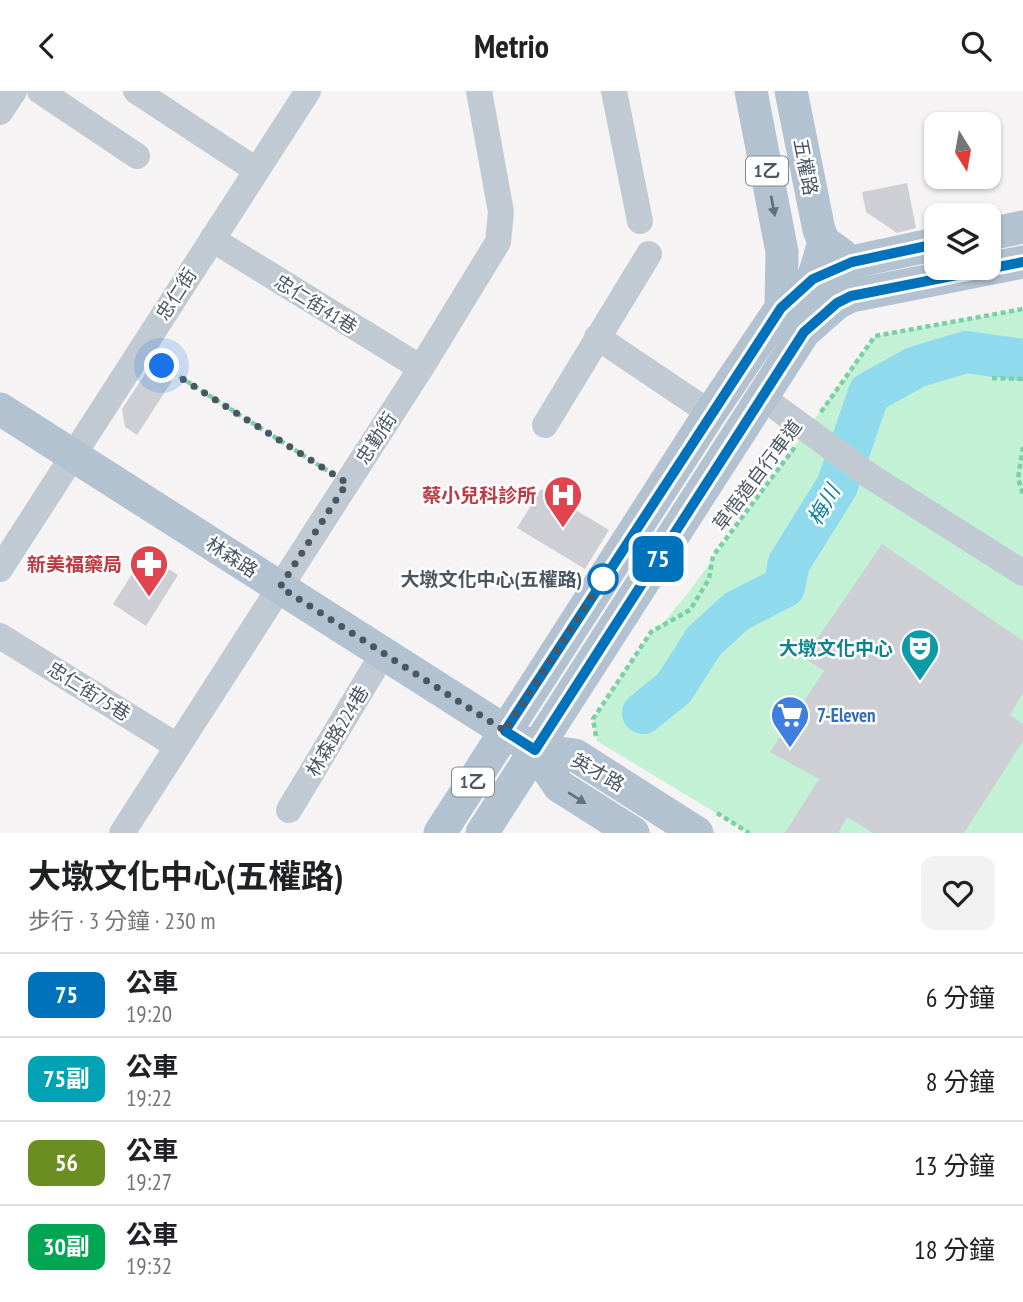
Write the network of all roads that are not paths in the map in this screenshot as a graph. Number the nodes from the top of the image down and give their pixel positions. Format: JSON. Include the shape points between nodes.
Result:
{"nodes":[{"id":1,"x":13,"y":91,"type":"edge"},
{"id":2,"x":40,"y":91,"type":"edge"},
{"id":3,"x":136,"y":91,"type":"edge"},
{"id":4,"x":307,"y":91,"type":"edge"},
{"id":5,"x":479,"y":91,"type":"edge"},
{"id":6,"x":614,"y":91,"type":"edge"},
{"id":7,"x":751,"y":91,"type":"edge"},
{"id":8,"x":791,"y":91,"type":"edge"},
{"id":9,"x":0,"y":112,"type":"edge"},
{"id":10,"x":137,"y":156,"type":"dead end"},
{"id":11,"x":256,"y":170,"type":"junction"},
{"id":12,"x":640,"y":221,"type":"dead end"},
{"id":13,"x":1023,"y":227,"type":"edge"},
{"id":14,"x":1001,"y":232,"type":"edge"},
{"id":15,"x":212,"y":239,"type":"junction"},
{"id":16,"x":824,"y":242,"type":"junction"},
{"id":17,"x":924,"y":247,"type":"edge"},
{"id":18,"x":782,"y":252,"type":"junction"},
{"id":19,"x":649,"y":254,"type":"dead end"},
{"id":20,"x":852,"y":262,"type":"junction"},
{"id":21,"x":1023,"y":262,"type":"edge"},
{"id":22,"x":813,"y":279,"type":"junction"},
{"id":23,"x":851,"y":296,"type":"junction"},
{"id":24,"x":781,"y":308,"type":"junction"},
{"id":25,"x":804,"y":332,"type":"junction"},
{"id":26,"x":597,"y":337,"type":"junction"},
{"id":27,"x":421,"y":368,"type":"junction"},
{"id":28,"x":762,"y":397,"type":"junction"},
{"id":29,"x":0,"y":409,"type":"edge"},
{"id":30,"x":710,"y":413,"type":"junction"},
{"id":31,"x":545,"y":425,"type":"dead end"},
{"id":32,"x":72,"y":455,"type":"junction"},
{"id":33,"x":0,"y":569,"type":"edge"},
{"id":34,"x":1023,"y":573,"type":"edge"},
{"id":35,"x":280,"y":587,"type":"junction"},
{"id":36,"x":0,"y":636,"type":"edge"},
{"id":37,"x":384,"y":652,"type":"junction"},
{"id":38,"x":505,"y":731,"type":"junction"},
{"id":39,"x":177,"y":746,"type":"junction"},
{"id":40,"x":535,"y":750,"type":"junction"},
{"id":41,"x":289,"y":810,"type":"dead end"},
{"id":42,"x":703,"y":820,"type":"edge"},
{"id":43,"x":122,"y":833,"type":"edge"},
{"id":44,"x":440,"y":833,"type":"edge"},
{"id":45,"x":482,"y":833,"type":"edge"},
{"id":46,"x":633,"y":833,"type":"edge"}],
"edges":[{"from":1,"to":9,"type":"street"},
{"from":2,"to":10,"type":"street"},
{"from":3,"to":11,"type":"street"},
{"from":4,"to":11,"type":"street","name":"忠仁街"},
{"from":5,"to":27,"type":"street","name":"忠勤街","via":[[502,226],[491,256]]},
{"from":6,"to":12,"type":"street"},
{"from":7,"to":18,"type":"main road","name":"五權路","number":"1乙","one_way":true},
{"from":8,"to":16,"type":"main road","name":"五權路","number":"1乙"},
{"from":11,"to":15,"type":"street","name":"忠仁街"},
{"from":13,"to":14,"type":"main road"},
{"from":15,"to":27,"type":"street","name":"忠仁街41巷"},
{"from":15,"to":32,"type":"street","name":"忠仁街"},
{"from":16,"to":20,"type":"main road"},
{"from":16,"to":22,"type":"main road","name":"五權路","number":"1乙"},
{"from":17,"to":20,"type":"main road"},
{"from":18,"to":22,"type":"main road"},
{"from":18,"to":24,"type":"main road","name":"五權路","number":"1乙"},
{"from":19,"to":26,"type":"street"},
{"from":20,"to":22,"type":"main road"},
{"from":21,"to":23,"type":"main road"},
{"from":22,"to":23,"type":"main road"},
{"from":22,"to":24,"type":"main road","number":"1乙"},
{"from":22,"to":25,"type":"main road","name":"五權路","number":"1乙"},
{"from":23,"to":25,"type":"main road"},
{"from":24,"to":30,"type":"main road","number":"1乙"},
{"from":25,"to":28,"type":"main road","name":"五權路","number":"1乙"},
{"from":26,"to":30,"type":"street"},
{"from":26,"to":31,"type":"street"},
{"from":27,"to":35,"type":"street","name":"忠勤街"},
{"from":28,"to":34,"type":"street","via":[[870,476]]},
{"from":28,"to":40,"type":"main road","name":"五權路","number":"1乙"},
{"from":29,"to":32,"type":"main road","name":"林森路"},
{"from":30,"to":38,"type":"main road","number":"1乙"},
{"from":32,"to":33,"type":"street","name":"忠仁街"},
{"from":32,"to":35,"type":"main road","name":"林森路"},
{"from":35,"to":37,"type":"main road","name":"林森路"},
{"from":35,"to":39,"type":"street","name":"忠勤街"},
{"from":36,"to":39,"type":"street","name":"忠仁街75巷"},
{"from":37,"to":38,"type":"main road","name":"林森路"},
{"from":37,"to":41,"type":"street","name":"林森路224巷"},
{"from":38,"to":40,"type":"main road","name":"林森路"},
{"from":38,"to":44,"type":"main road","number":"1乙"},
{"from":39,"to":43,"type":"street","name":"忠勤街"},
{"from":40,"to":42,"type":"main road","name":"英才路","via":[[576,755]]},
{"from":40,"to":45,"type":"main road","name":"五權路","number":"1乙"},
{"from":40,"to":46,"type":"main road","name":"英才路","one_way":true,"via":[[559,786]]}]}
